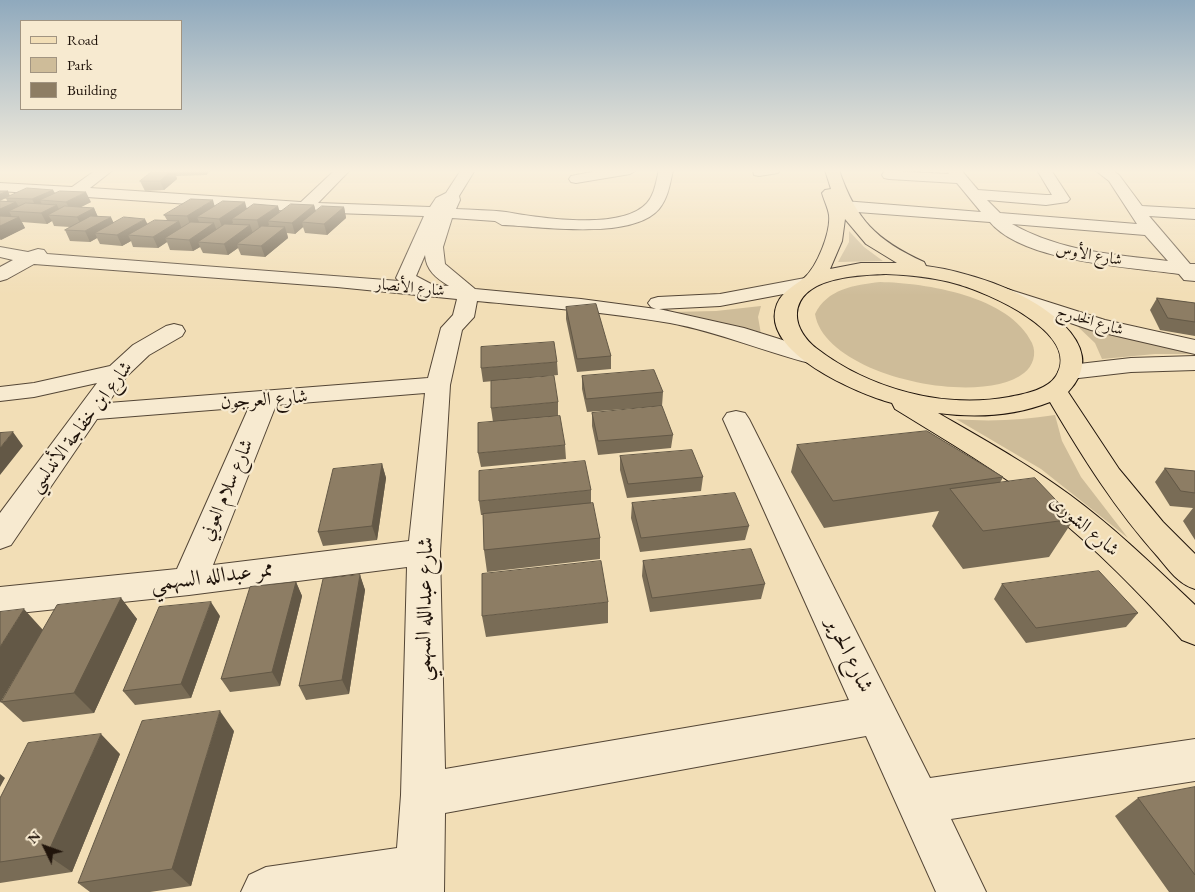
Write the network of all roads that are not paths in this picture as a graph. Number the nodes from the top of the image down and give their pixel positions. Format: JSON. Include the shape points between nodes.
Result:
{"nodes":[{"id":1,"x":408,"y":212,"type":"edge"},
{"id":2,"x":442,"y":212,"type":"edge"},
{"id":3,"x":648,"y":212,"type":"edge"},
{"id":4,"x":836,"y":212,"type":"edge"},
{"id":5,"x":848,"y":212,"type":"edge"},
{"id":6,"x":921,"y":212,"type":"edge"},
{"id":7,"x":990,"y":212,"type":"edge"},
{"id":8,"x":1136,"y":212,"type":"joint"},
{"id":9,"x":440,"y":214,"type":"junction"},
{"id":10,"x":1195,"y":214,"type":"edge"},
{"id":11,"x":995,"y":217,"type":"junction"},
{"id":12,"x":485,"y":220,"type":"junction"},
{"id":13,"x":519,"y":220,"type":"junction"},
{"id":14,"x":1150,"y":230,"type":"junction"},
{"id":15,"x":438,"y":234,"type":"junction"},
{"id":16,"x":0,"y":251,"type":"edge"},
{"id":17,"x":39,"y":254,"type":"junction"},
{"id":18,"x":414,"y":257,"type":"junction"},
{"id":19,"x":270,"y":271,"type":"junction"},
{"id":20,"x":1192,"y":274,"type":"edge"},
{"id":21,"x":0,"y":275,"type":"edge"},
{"id":22,"x":369,"y":275,"type":"junction"},
{"id":23,"x":940,"y":275,"type":"junction"},
{"id":24,"x":406,"y":278,"type":"junction"},
{"id":25,"x":810,"y":282,"type":"junction"},
{"id":26,"x":462,"y":288,"type":"junction"},
{"id":27,"x":987,"y":288,"type":"junction"},
{"id":28,"x":432,"y":291,"type":"junction"},
{"id":29,"x":526,"y":300,"type":"junction"},
{"id":30,"x":457,"y":322,"type":"junction"},
{"id":31,"x":174,"y":331,"type":"dead end"},
{"id":32,"x":1195,"y":346,"type":"edge"},
{"id":33,"x":814,"y":357,"type":"junction"},
{"id":34,"x":1195,"y":362,"type":"edge"},
{"id":35,"x":118,"y":371,"type":"junction"},
{"id":36,"x":1063,"y":381,"type":"junction"},
{"id":37,"x":438,"y":385,"type":"junction"},
{"id":38,"x":884,"y":392,"type":"junction"},
{"id":39,"x":0,"y":394,"type":"edge"},
{"id":40,"x":265,"y":400,"type":"junction"},
{"id":41,"x":90,"y":412,"type":"junction"},
{"id":42,"x":736,"y":419,"type":"dead end"},
{"id":43,"x":0,"y":537,"type":"edge"},
{"id":44,"x":424,"y":552,"type":"junction"},
{"id":45,"x":1195,"y":576,"type":"edge"},
{"id":46,"x":189,"y":580,"type":"junction"},
{"id":47,"x":0,"y":601,"type":"edge"},
{"id":48,"x":1195,"y":629,"type":"edge"},
{"id":49,"x":878,"y":716,"type":"junction"},
{"id":50,"x":1195,"y":760,"type":"edge"},
{"id":51,"x":422,"y":795,"type":"junction"},
{"id":52,"x":918,"y":802,"type":"junction"},
{"id":53,"x":420,"y":880,"type":"edge"},
{"id":54,"x":266,"y":892,"type":"edge"},
{"id":55,"x":961,"y":892,"type":"edge"}],
"edges":[{"from":1,"to":9,"type":"street"},
{"from":2,"to":9,"type":"street"},
{"from":3,"to":13,"type":"street","via":[[636,218],[605,224]]},
{"from":4,"to":25,"type":"main road","via":[[837,228],[824,262]]},
{"from":5,"to":23,"type":"main road","via":[[877,244]]},
{"from":6,"to":11,"type":"street"},
{"from":7,"to":11,"type":"street","name":"شارع الأوس"},
{"from":8,"to":10,"type":"street"},
{"from":8,"to":14,"type":"street"},
{"from":9,"to":12,"type":"street"},
{"from":9,"to":13,"type":"street"},
{"from":9,"to":15,"type":"street"},
{"from":9,"to":18,"type":"street"},
{"from":11,"to":14,"type":"street"},
{"from":11,"to":20,"type":"street","name":"شارع الأوس","via":[[1016,234],[1057,250]]},
{"from":12,"to":13,"type":"street"},
{"from":12,"to":15,"type":"street"},
{"from":14,"to":20,"type":"street"},
{"from":15,"to":26,"type":"street","via":[[433,262]]},
{"from":16,"to":17,"type":"street","name":"شارع الأنصار"},
{"from":17,"to":19,"type":"street","name":"شارع الأنصار"},
{"from":17,"to":21,"type":"street"},
{"from":18,"to":22,"type":"street"},
{"from":18,"to":24,"type":"street"},
{"from":19,"to":22,"type":"street","name":"شارع الأنصار"},
{"from":19,"to":28,"type":"street","name":"شارع الأنصار"},
{"from":22,"to":24,"type":"street","name":"شارع الأنصار"},
{"from":23,"to":25,"type":"main road","via":[[865,269],[838,272]]},
{"from":23,"to":27,"type":"main road"},
{"from":24,"to":26,"type":"street","name":"شارع الأنصار"},
{"from":24,"to":28,"type":"street"},
{"from":25,"to":26,"type":"street","name":"شارع الأنصار","via":[[720,300],[677,303]]},
{"from":25,"to":33,"type":"main road","via":[[789,299],[785,319],[795,340]]},
{"from":26,"to":28,"type":"street","name":"شارع الأنصار"},
{"from":26,"to":29,"type":"street","name":"شارع الأنصار"},
{"from":26,"to":30,"type":"street","name":"شارع عبدالله السهمي"},
{"from":27,"to":32,"type":"street","name":"شارع الخدرج","via":[[1099,325]]},
{"from":27,"to":36,"type":"main road","via":[[1029,308],[1056,330],[1071,353]]},
{"from":28,"to":30,"type":"street"},
{"from":29,"to":30,"type":"street"},
{"from":29,"to":33,"type":"street","name":"شارع الأنصار","via":[[671,317]]},
{"from":30,"to":37,"type":"street","name":"شارع عبدالله السهمي"},
{"from":31,"to":35,"type":"street","name":"شارع ابن خفاجة الأندلسي","via":[[141,350]]},
{"from":33,"to":38,"type":"main road","via":[[844,376]]},
{"from":34,"to":36,"type":"street","name":"شارع الخدرج","via":[[1158,364]]},
{"from":35,"to":39,"type":"street","via":[[34,390]]},
{"from":35,"to":41,"type":"street","name":"شارع ابن خفاجة الأندلسي"},
{"from":36,"to":38,"type":"main road","via":[[1032,400],[982,407],[928,402]]},
{"from":36,"to":45,"type":"main road","via":[[1109,476],[1152,530]]},
{"from":37,"to":40,"type":"street","name":"شارع العرجون"},
{"from":37,"to":44,"type":"street","name":"شارع عبدالله السهمي"},
{"from":38,"to":48,"type":"main road","name":"شارع الشورى","via":[[1058,502],[1105,542]]},
{"from":40,"to":41,"type":"street","name":"شارع العرجون"},
{"from":40,"to":46,"type":"street","name":"شارع سلام العوني"},
{"from":41,"to":43,"type":"street","name":"شارع ابن خفاجة الأندلسي"},
{"from":42,"to":49,"type":"street","name":"شارع الحرير"},
{"from":44,"to":46,"type":"street","name":"ممر عبدالله السهمي"},
{"from":44,"to":51,"type":"street","name":"شارع عبدالله السهمي"},
{"from":46,"to":47,"type":"street","name":"ممر عبدالله السهمي"},
{"from":49,"to":51,"type":"street"},
{"from":49,"to":52,"type":"street","name":"شارع الحرير"},
{"from":50,"to":52,"type":"street"},
{"from":51,"to":53,"type":"street","name":"شارع عبدالله السهمي"},
{"from":52,"to":55,"type":"street","name":"شارع الحرير"},
{"from":53,"to":54,"type":"street"}]}
